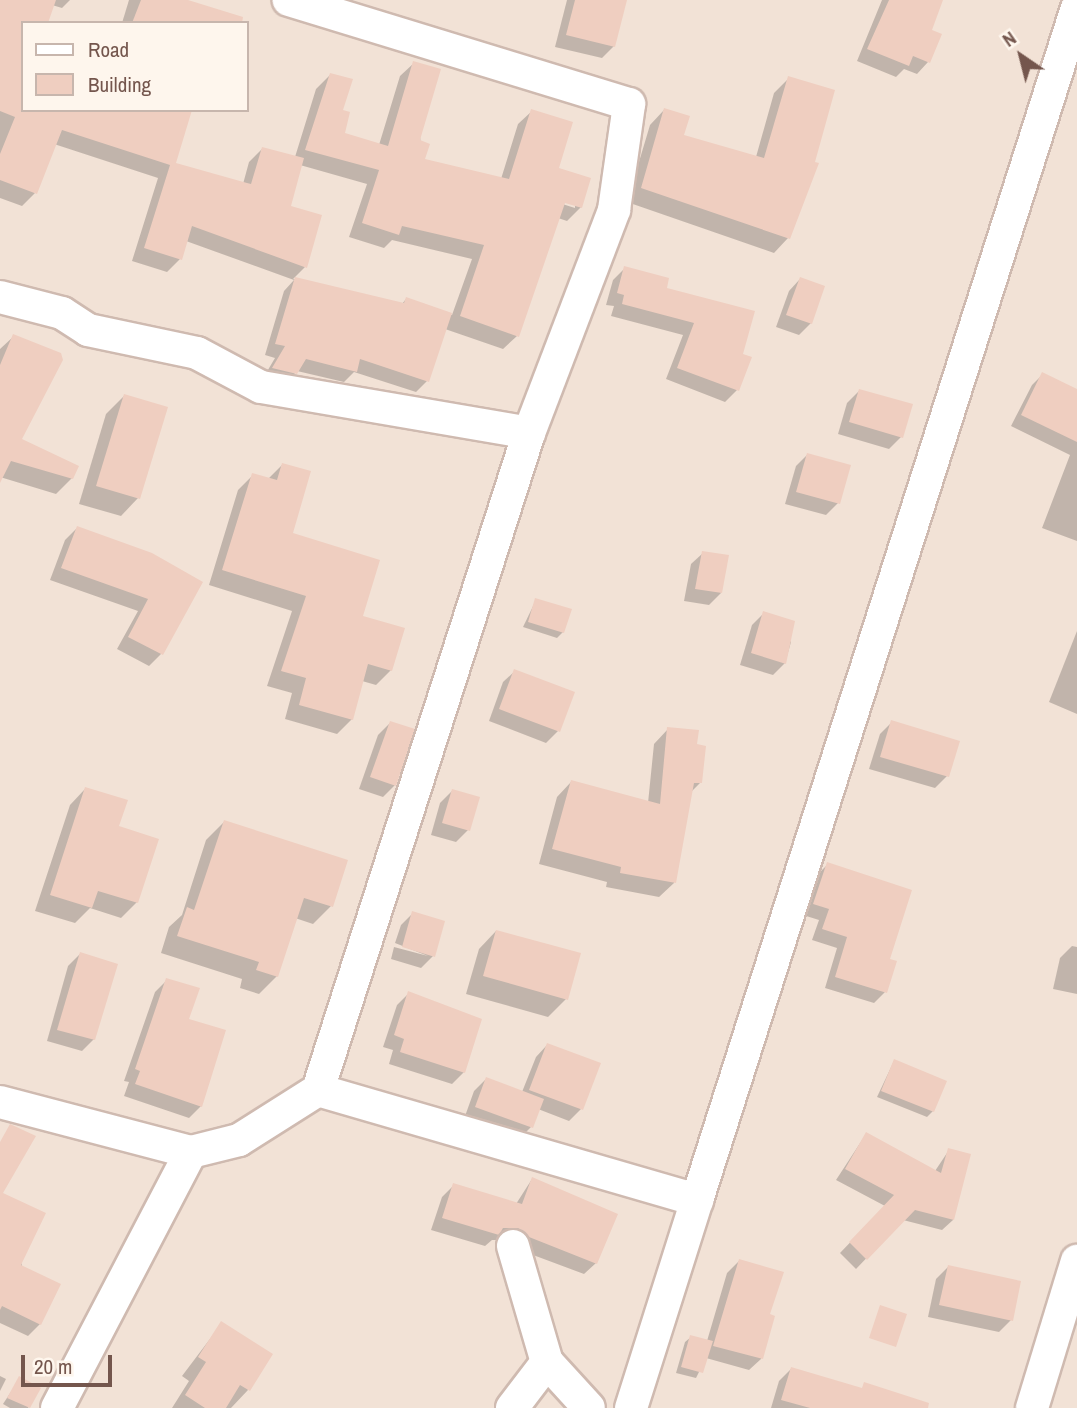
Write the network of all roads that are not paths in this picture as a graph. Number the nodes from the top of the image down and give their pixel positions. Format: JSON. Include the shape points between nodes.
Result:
{"nodes":[{"id":1,"x":289,"y":0,"type":"edge"},
{"id":2,"x":1077,"y":8,"type":"edge"},
{"id":3,"x":0,"y":298,"type":"edge"},
{"id":4,"x":529,"y":433,"type":"junction"},
{"id":5,"x":318,"y":1090,"type":"junction"},
{"id":6,"x":0,"y":1102,"type":"edge"},
{"id":7,"x":191,"y":1152,"type":"junction"},
{"id":8,"x":697,"y":1200,"type":"junction"},
{"id":9,"x":513,"y":1246,"type":"dead end"},
{"id":10,"x":1077,"y":1261,"type":"edge"},
{"id":11,"x":547,"y":1362,"type":"junction"},
{"id":12,"x":57,"y":1408,"type":"edge"},
{"id":13,"x":512,"y":1408,"type":"edge"},
{"id":14,"x":589,"y":1408,"type":"edge"},
{"id":15,"x":631,"y":1408,"type":"edge"},
{"id":16,"x":1032,"y":1408,"type":"edge"}],
"edges":[{"from":1,"to":4,"type":"street","via":[[629,104],[614,210]]},
{"from":2,"to":8,"type":"street"},
{"from":3,"to":4,"type":"street","via":[[62,313],[88,330],[197,353],[261,387]]},
{"from":4,"to":5,"type":"street"},
{"from":5,"to":7,"type":"street","via":[[239,1140]]},
{"from":5,"to":8,"type":"street"},
{"from":6,"to":7,"type":"street"},
{"from":7,"to":12,"type":"street"},
{"from":8,"to":15,"type":"street"},
{"from":9,"to":11,"type":"street"},
{"from":10,"to":16,"type":"street"},
{"from":11,"to":13,"type":"street"},
{"from":11,"to":14,"type":"street"}]}
